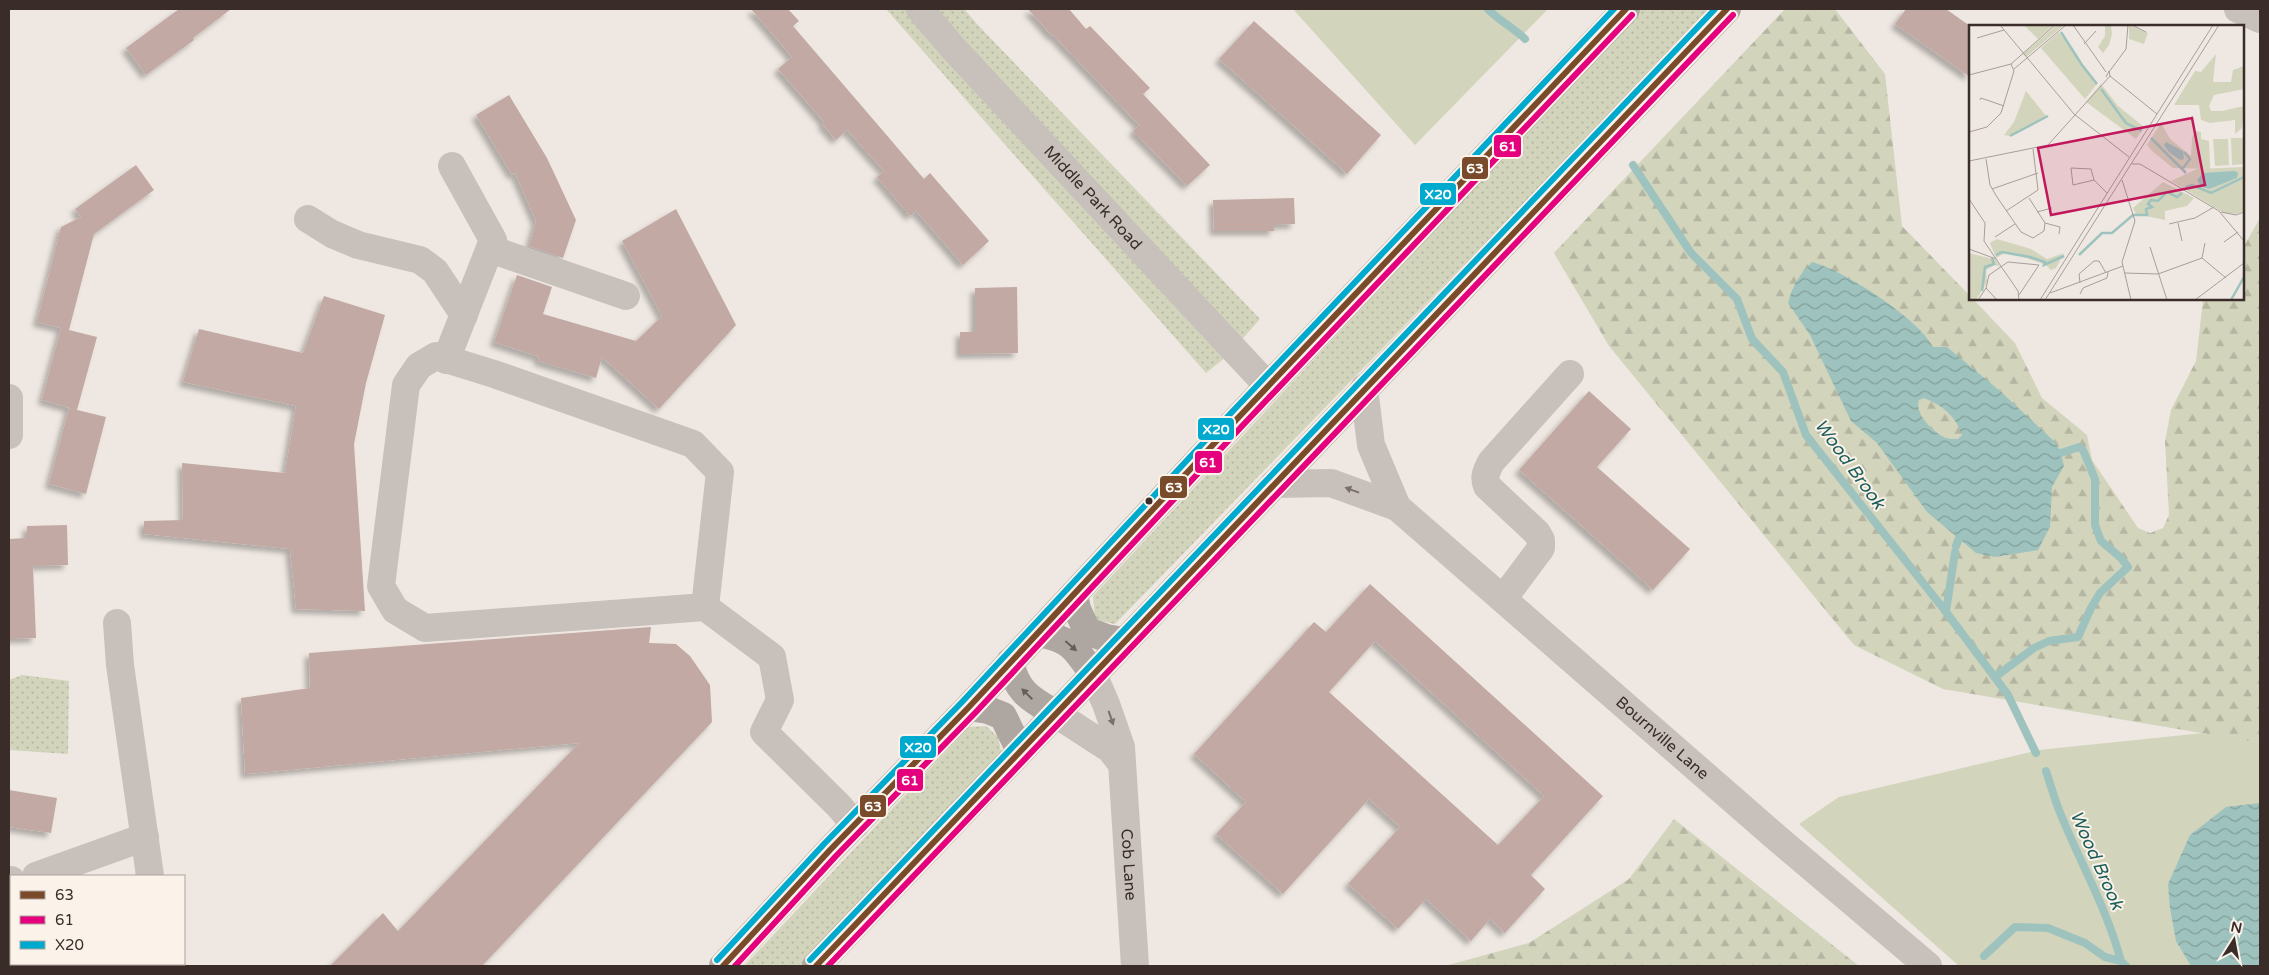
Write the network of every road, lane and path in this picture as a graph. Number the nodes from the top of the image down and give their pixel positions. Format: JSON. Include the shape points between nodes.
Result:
{"nodes":[{"id":1,"x":920,"y":9,"type":"edge"},
{"id":2,"x":1626,"y":9,"type":"edge"},
{"id":3,"x":1727,"y":9,"type":"edge"},
{"id":4,"x":2238,"y":9,"type":"edge"},
{"id":5,"x":2260,"y":19,"type":"edge"},
{"id":6,"x":452,"y":166,"type":"dead end"},
{"id":7,"x":308,"y":219,"type":"dead end"},
{"id":8,"x":490,"y":249,"type":"junction"},
{"id":9,"x":626,"y":296,"type":"dead end"},
{"id":10,"x":464,"y":315,"type":"junction"},
{"id":11,"x":446,"y":360,"type":"junction"},
{"id":12,"x":1570,"y":374,"type":"dead end"},
{"id":13,"x":1268,"y":386,"type":"junction"},
{"id":14,"x":1364,"y":388,"type":"junction"},
{"id":15,"x":9,"y":398,"type":"edge"},
{"id":16,"x":9,"y":435,"type":"edge"},
{"id":17,"x":1274,"y":484,"type":"junction"},
{"id":18,"x":1397,"y":507,"type":"junction"},
{"id":19,"x":1074,"y":594,"type":"junction"},
{"id":20,"x":1503,"y":599,"type":"junction"},
{"id":21,"x":705,"y":607,"type":"junction"},
{"id":22,"x":117,"y":623,"type":"dead end"},
{"id":23,"x":1038,"y":633,"type":"junction"},
{"id":24,"x":1124,"y":641,"type":"junction"},
{"id":25,"x":1010,"y":662,"type":"junction"},
{"id":26,"x":1093,"y":674,"type":"junction"},
{"id":27,"x":968,"y":707,"type":"junction"},
{"id":28,"x":1056,"y":714,"type":"junction"},
{"id":29,"x":1020,"y":750,"type":"junction"},
{"id":30,"x":1122,"y":764,"type":"junction"},
{"id":31,"x":854,"y":825,"type":"junction"},
{"id":32,"x":145,"y":837,"type":"junction"},
{"id":33,"x":39,"y":875,"type":"edge"},
{"id":34,"x":150,"y":875,"type":"edge"},
{"id":35,"x":723,"y":966,"type":"edge"},
{"id":36,"x":816,"y":966,"type":"edge"},
{"id":37,"x":1135,"y":966,"type":"edge"},
{"id":38,"x":1928,"y":966,"type":"edge"}],
"edges":[{"from":1,"to":13,"type":"street","name":"Middle Park Road"},
{"from":2,"to":13,"type":"highway"},
{"from":3,"to":14,"type":"highway"},
{"from":4,"to":5,"type":"street"},
{"from":6,"to":8,"type":"street","via":[[493,240]]},
{"from":7,"to":10,"type":"street","via":[[358,245],[420,260],[434,271]]},
{"from":8,"to":9,"type":"street"},
{"from":8,"to":10,"type":"street"},
{"from":10,"to":11,"type":"street"},
{"from":11,"to":21,"type":"street","via":[[693,444],[720,472]]},
{"from":11,"to":21,"type":"street","via":[[436,356],[419,366],[406,385],[381,586],[395,610],[425,628]]},
{"from":12,"to":20,"type":"street","via":[[1491,462],[1486,472],[1488,486],[1537,533],[1540,540],[1541,548]]},
{"from":13,"to":19,"type":"highway"},
{"from":14,"to":17,"type":"highway"},
{"from":14,"to":18,"type":"street","name":"Bournville Lane","via":[[1371,445]]},
{"from":15,"to":16,"type":"street"},
{"from":18,"to":17,"type":"street","name":"Bournville Lane","one_way":true,"via":[[1331,482]]},
{"from":17,"to":24,"type":"highway"},
{"from":18,"to":20,"type":"street","name":"Bournville Lane"},
{"from":19,"to":23,"type":"highway"},
{"from":19,"to":24,"type":"highway","via":[[1077,609],[1088,631]]},
{"from":20,"to":38,"type":"street","name":"Bournville Lane"},
{"from":21,"to":31,"type":"street","via":[[772,657],[780,700],[764,732]]},
{"from":22,"to":32,"type":"street"},
{"from":23,"to":25,"type":"highway"},
{"from":23,"to":26,"type":"highway","one_way":true,"via":[[1056,636],[1072,645]]},
{"from":24,"to":26,"type":"highway"},
{"from":25,"to":27,"type":"highway"},
{"from":28,"to":25,"type":"highway","one_way":true,"via":[[1025,695],[1012,673]]},
{"from":26,"to":28,"type":"highway"},
{"from":26,"to":30,"type":"street","name":"Cob Lane","one_way":true,"via":[[1118,739]]},
{"from":27,"to":29,"type":"highway","via":[[1003,716]]},
{"from":27,"to":31,"type":"highway"},
{"from":28,"to":29,"type":"highway"},
{"from":28,"to":30,"type":"street","via":[[1110,748]]},
{"from":29,"to":36,"type":"highway"},
{"from":30,"to":37,"type":"street","name":"Cob Lane"},
{"from":31,"to":35,"type":"highway"},
{"from":32,"to":33,"type":"street"},
{"from":32,"to":34,"type":"street"}]}
